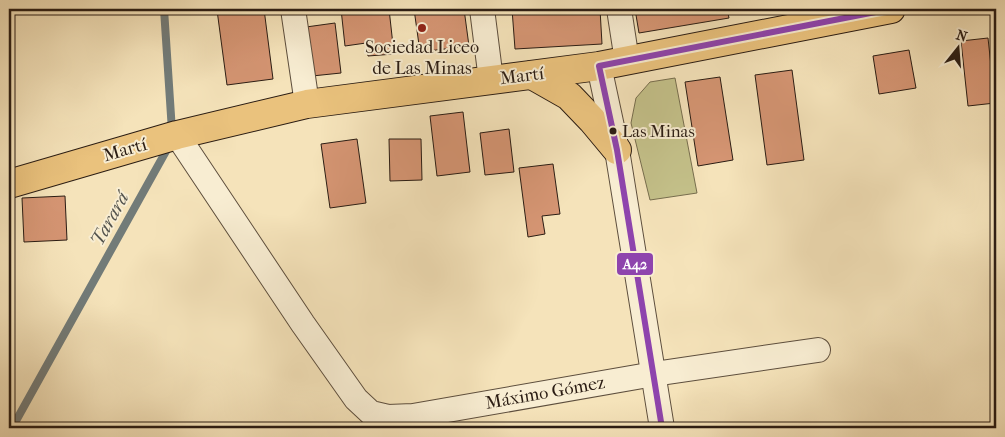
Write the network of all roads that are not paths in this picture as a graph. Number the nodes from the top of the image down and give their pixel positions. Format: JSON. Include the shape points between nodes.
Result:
{"nodes":[{"id":1,"x":293,"y":9,"type":"edge"},
{"id":2,"x":482,"y":9,"type":"edge"},
{"id":3,"x":619,"y":9,"type":"edge"},
{"id":4,"x":891,"y":9,"type":"edge"},
{"id":5,"x":627,"y":61,"type":"junction"},
{"id":6,"x":599,"y":66,"type":"junction"},
{"id":7,"x":532,"y":75,"type":"junction"},
{"id":8,"x":491,"y":80,"type":"junction"},
{"id":9,"x":308,"y":104,"type":"junction"},
{"id":10,"x":177,"y":135,"type":"junction"},
{"id":11,"x":617,"y":150,"type":"junction"},
{"id":12,"x":10,"y":182,"type":"edge"},
{"id":13,"x":818,"y":350,"type":"dead end"},
{"id":14,"x":654,"y":374,"type":"junction"},
{"id":15,"x":662,"y":428,"type":"edge"}],
"edges":[{"from":1,"to":9,"type":"street"},
{"from":2,"to":8,"type":"street"},
{"from":3,"to":5,"type":"street"},
{"from":4,"to":5,"type":"main road","name":"Martí"},
{"from":5,"to":6,"type":"main road","name":"Martí"},
{"from":6,"to":7,"type":"main road","name":"Martí"},
{"from":6,"to":11,"type":"street"},
{"from":7,"to":8,"type":"main road","name":"Martí"},
{"from":7,"to":11,"type":"main road","via":[[569,96]]},
{"from":8,"to":9,"type":"main road","name":"Martí"},
{"from":9,"to":10,"type":"main road","name":"Martí"},
{"from":10,"to":12,"type":"main road","name":"Martí"},
{"from":10,"to":14,"type":"street","name":"Máximo Gómez","via":[[302,324],[356,399],[371,413],[388,418],[413,416]]},
{"from":11,"to":14,"type":"street"},
{"from":13,"to":14,"type":"street","name":"Máximo Gómez"},
{"from":14,"to":15,"type":"street"}]}
